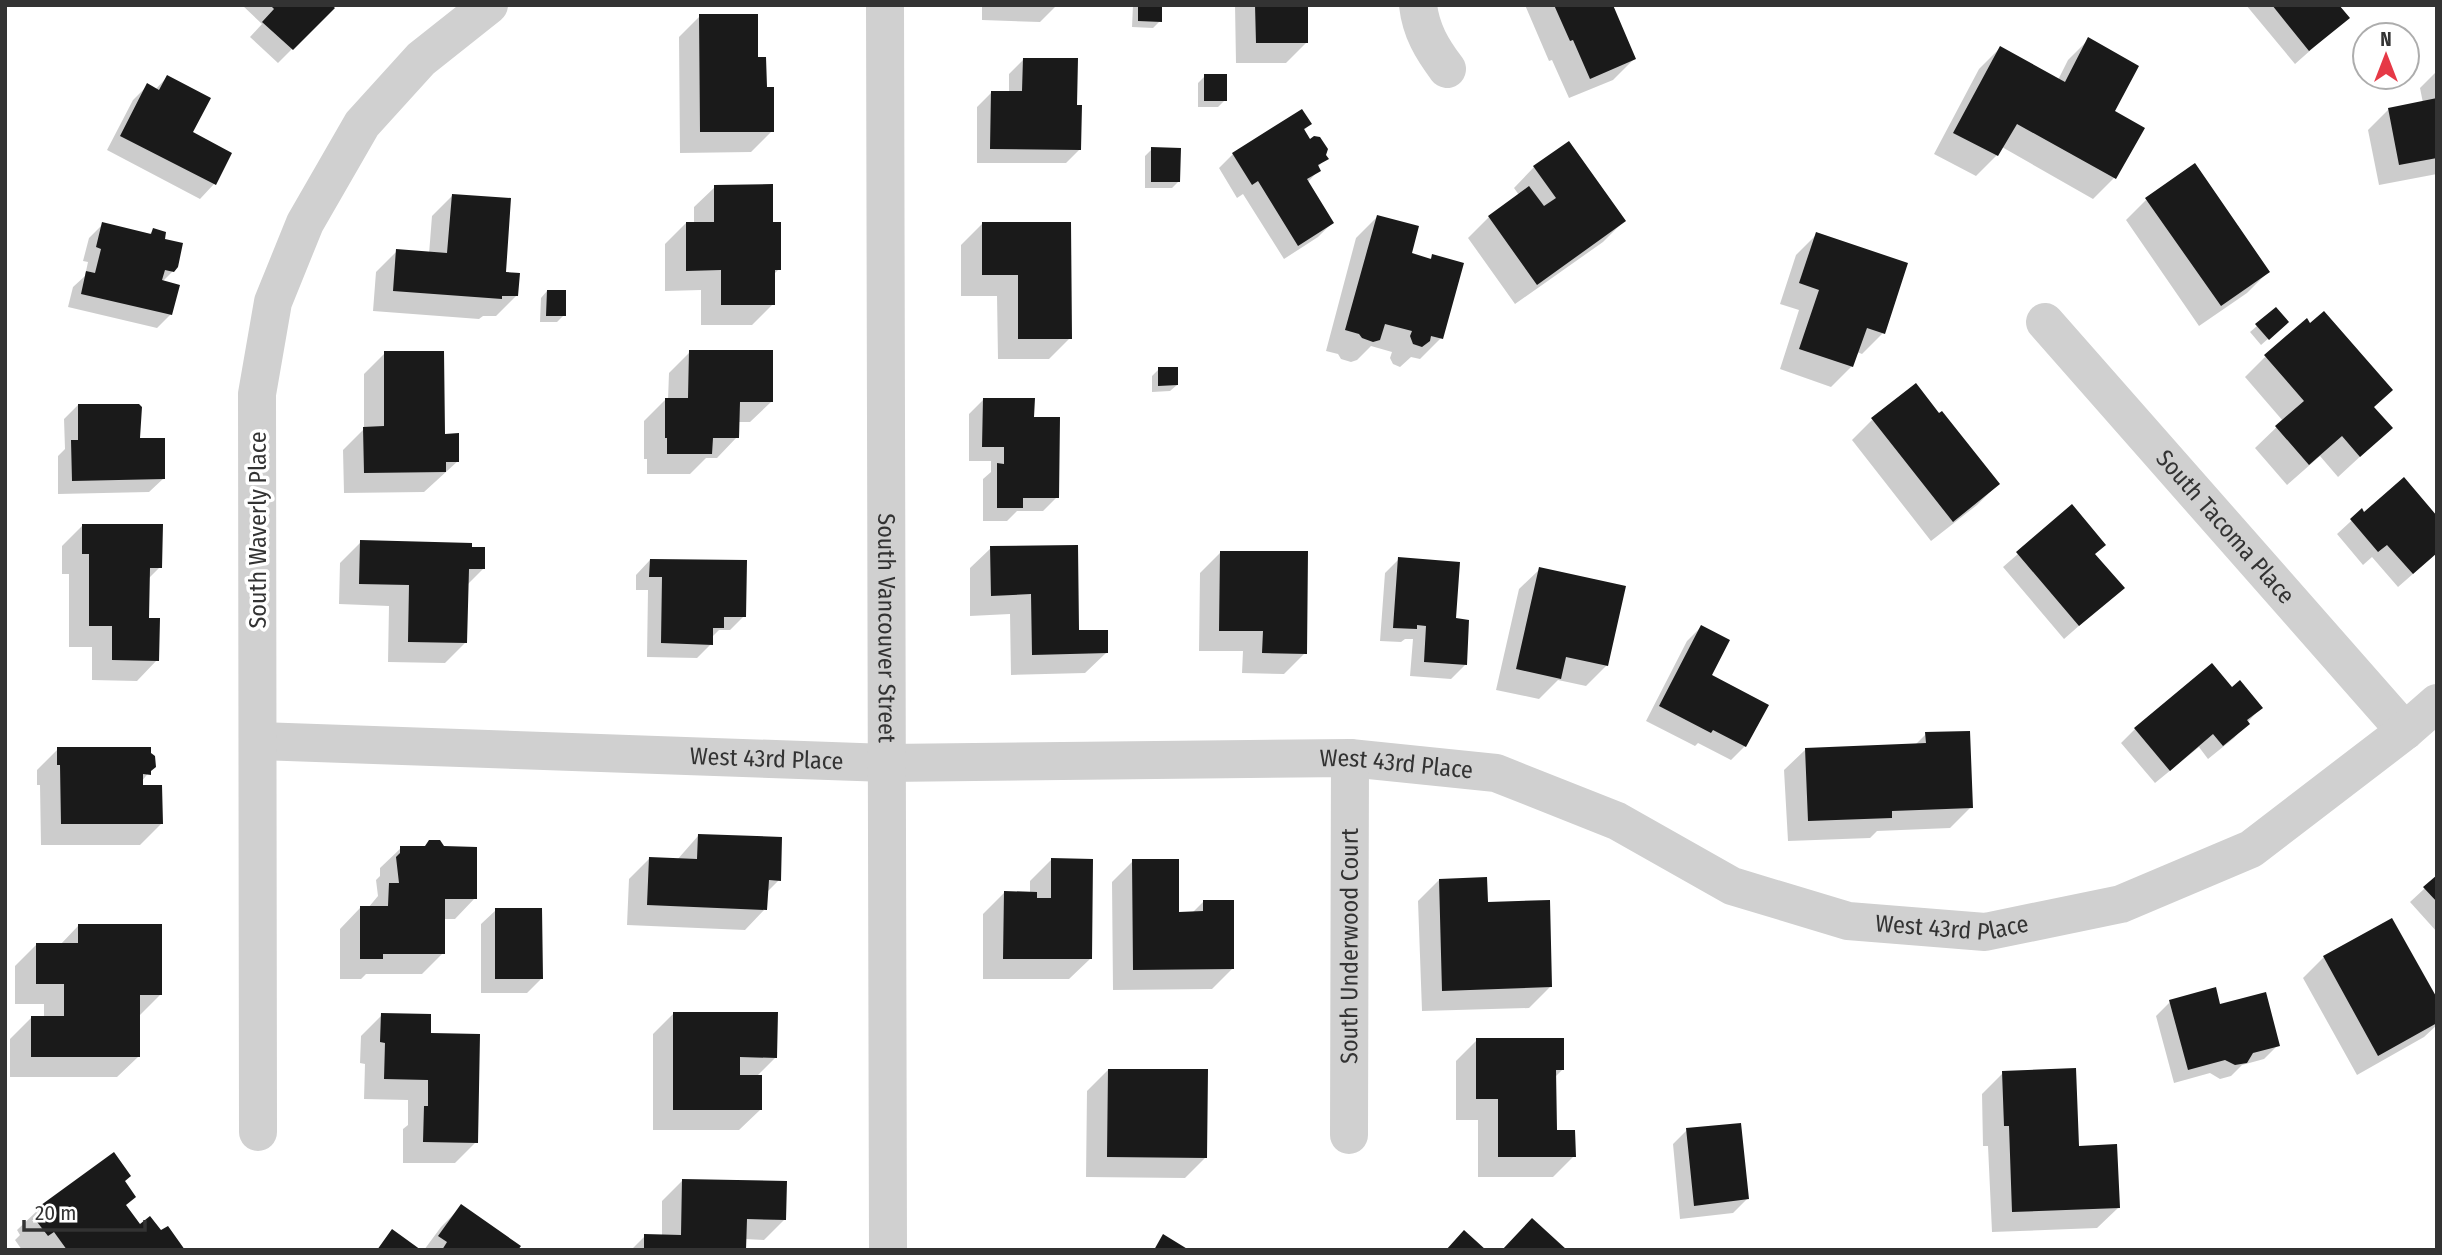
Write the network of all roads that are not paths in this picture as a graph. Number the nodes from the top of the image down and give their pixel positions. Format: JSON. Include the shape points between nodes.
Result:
{"nodes":[{"id":1,"x":489,"y":5,"type":"edge"},
{"id":2,"x":885,"y":5,"type":"edge"},
{"id":3,"x":1418,"y":5,"type":"edge"},
{"id":4,"x":1447,"y":69,"type":"dead end"},
{"id":5,"x":2045,"y":322,"type":"dead end"},
{"id":6,"x":2437,"y":703,"type":"edge"},
{"id":7,"x":2404,"y":731,"type":"junction"},
{"id":8,"x":258,"y":741,"type":"junction"},
{"id":9,"x":1350,"y":758,"type":"junction"},
{"id":10,"x":887,"y":763,"type":"junction"},
{"id":11,"x":258,"y":1132,"type":"dead end"},
{"id":12,"x":1349,"y":1135,"type":"dead end"},
{"id":13,"x":888,"y":1250,"type":"edge"}],
"edges":[{"from":1,"to":8,"type":"street","name":"South Waverly Place","via":[[421,59],[362,124],[305,223],[273,302],[257,394]]},
{"from":2,"to":10,"type":"street","name":"South Vancouver Street"},
{"from":3,"to":4,"type":"street","via":[[1430,47]]},
{"from":5,"to":7,"type":"street","name":"South Tacoma Place"},
{"from":6,"to":7,"type":"street","name":"West 43rd Place"},
{"from":7,"to":9,"type":"street","name":"West 43rd Place","via":[[2251,849],[2121,904],[1984,932],[1848,921],[1732,886],[1617,821],[1496,773]]},
{"from":8,"to":10,"type":"street","name":"West 43rd Place"},
{"from":8,"to":11,"type":"street","name":"South Waverly Place"},
{"from":9,"to":10,"type":"street","name":"West 43rd Place"},
{"from":9,"to":12,"type":"street","name":"South Underwood Court"},
{"from":10,"to":13,"type":"street","name":"South Vancouver Street"}]}
